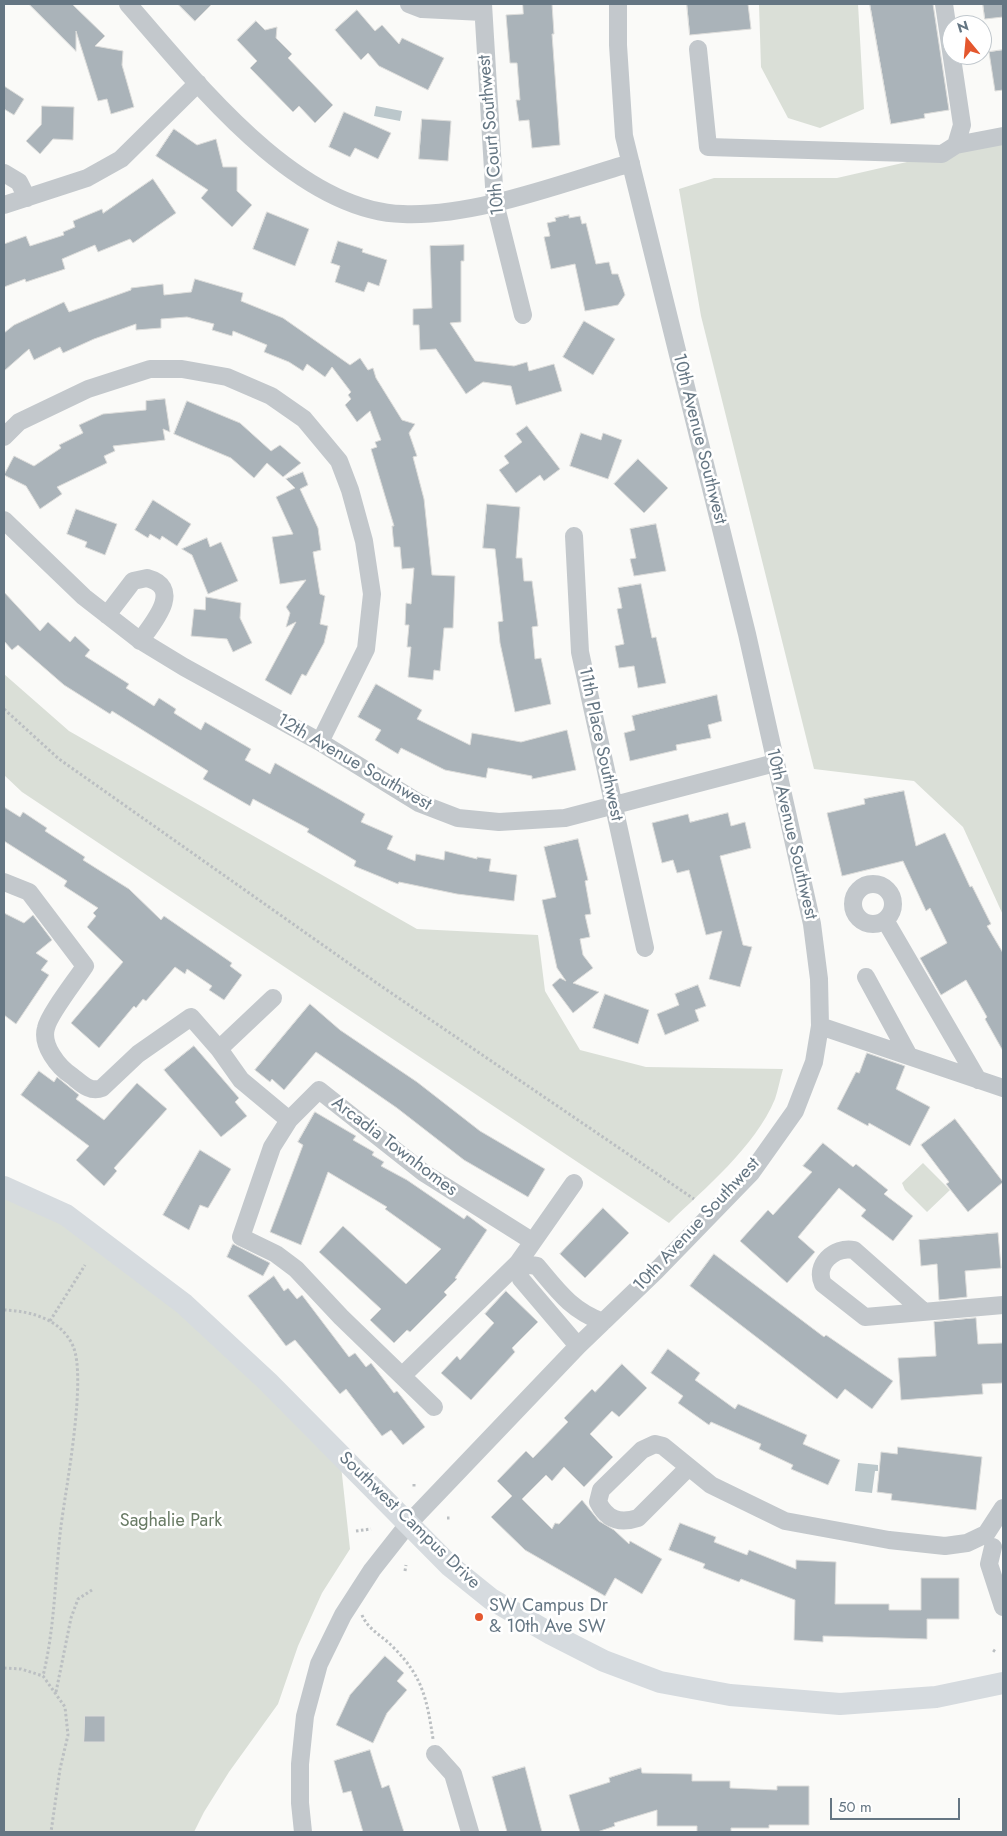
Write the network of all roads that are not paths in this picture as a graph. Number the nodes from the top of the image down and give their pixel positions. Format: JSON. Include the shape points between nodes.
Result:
{"nodes":[{"id":1,"x":128,"y":4,"type":"edge"},
{"id":2,"x":409,"y":4,"type":"edge"},
{"id":3,"x":618,"y":4,"type":"edge"},
{"id":4,"x":944,"y":4,"type":"edge"},
{"id":5,"x":483,"y":8,"type":"edge"},
{"id":6,"x":698,"y":49,"type":"dead end"},
{"id":7,"x":198,"y":83,"type":"junction"},
{"id":8,"x":1003,"y":136,"type":"edge"},
{"id":9,"x":956,"y":144,"type":"junction"},
{"id":10,"x":631,"y":163,"type":"junction"},
{"id":11,"x":4,"y":174,"type":"edge"},
{"id":12,"x":26,"y":198,"type":"junction"},
{"id":13,"x":495,"y":203,"type":"junction"},
{"id":14,"x":4,"y":205,"type":"edge"},
{"id":15,"x":523,"y":315,"type":"dead end"},
{"id":16,"x":4,"y":437,"type":"edge"},
{"id":17,"x":4,"y":520,"type":"edge"},
{"id":18,"x":574,"y":536,"type":"dead end"},
{"id":19,"x":107,"y":615,"type":"junction"},
{"id":20,"x":140,"y":641,"type":"junction"},
{"id":21,"x":320,"y":742,"type":"junction"},
{"id":22,"x":775,"y":763,"type":"junction"},
{"id":23,"x":614,"y":804,"type":"junction"},
{"id":24,"x":4,"y":882,"type":"edge"},
{"id":25,"x":885,"y":920,"type":"dead end"},
{"id":26,"x":645,"y":948,"type":"dead end"},
{"id":27,"x":866,"y":977,"type":"dead end"},
{"id":28,"x":273,"y":998,"type":"dead end"},
{"id":29,"x":820,"y":1026,"type":"junction"},
{"id":30,"x":219,"y":1049,"type":"junction"},
{"id":31,"x":909,"y":1056,"type":"junction"},
{"id":32,"x":978,"y":1080,"type":"junction"},
{"id":33,"x":1003,"y":1088,"type":"edge"},
{"id":34,"x":289,"y":1120,"type":"junction"},
{"id":35,"x":574,"y":1183,"type":"dead end"},
{"id":36,"x":4,"y":1187,"type":"edge"},
{"id":37,"x":532,"y":1241,"type":"junction"},
{"id":38,"x":518,"y":1263,"type":"junction"},
{"id":39,"x":1003,"y":1305,"type":"edge"},
{"id":40,"x":923,"y":1311,"type":"junction"},
{"id":41,"x":603,"y":1322,"type":"junction"},
{"id":42,"x":578,"y":1346,"type":"junction"},
{"id":43,"x":402,"y":1376,"type":"junction"},
{"id":44,"x":434,"y":1407,"type":"dead end"},
{"id":45,"x":689,"y":1467,"type":"junction"},
{"id":46,"x":1003,"y":1508,"type":"edge"},
{"id":47,"x":409,"y":1523,"type":"junction"},
{"id":48,"x":994,"y":1544,"type":"edge"},
{"id":49,"x":1003,"y":1607,"type":"edge"},
{"id":50,"x":1003,"y":1683,"type":"edge"},
{"id":51,"x":435,"y":1754,"type":"road end"},
{"id":52,"x":303,"y":1832,"type":"edge"},
{"id":53,"x":470,"y":1832,"type":"edge"}],
"edges":[{"from":1,"to":7,"type":"street"},
{"from":2,"to":5,"type":"street","name":"10th Court Southwest","via":[[422,10]]},
{"from":3,"to":10,"type":"street","name":"10th Avenue Southwest","via":[[624,136]]},
{"from":4,"to":9,"type":"street","via":[[962,125]]},
{"from":5,"to":13,"type":"street","name":"10th Court Southwest"},
{"from":6,"to":9,"type":"street","via":[[708,147],[931,155],[942,154]]},
{"from":7,"to":12,"type":"street","via":[[121,159],[87,178]]},
{"from":7,"to":13,"type":"street","via":[[264,149],[324,192],[370,209],[402,214]]},
{"from":8,"to":9,"type":"street"},
{"from":10,"to":13,"type":"street"},
{"from":10,"to":22,"type":"street","name":"10th Avenue Southwest","via":[[747,634]]},
{"from":11,"to":12,"type":"street","via":[[19,182]]},
{"from":12,"to":14,"type":"street"},
{"from":13,"to":15,"type":"street","name":"10th Court Southwest"},
{"from":16,"to":21,"type":"street","via":[[19,422],[88,389],[150,370],[182,369],[227,377],[271,396],[304,418],[339,461],[364,541],[372,594],[366,648]]},
{"from":17,"to":19,"type":"street","name":"12th Avenue Southwest"},
{"from":18,"to":23,"type":"street","name":"11th Place Southwest","via":[[580,652]]},
{"from":19,"to":20,"type":"street","name":"12th Avenue Southwest"},
{"from":19,"to":20,"type":"street","via":[[133,581],[147,578],[159,584],[164,604]]},
{"from":20,"to":21,"type":"street","name":"12th Avenue Southwest"},
{"from":21,"to":23,"type":"street","name":"12th Avenue Southwest","via":[[419,803],[458,818],[499,822],[565,818]]},
{"from":22,"to":23,"type":"street","name":"12th Avenue Southwest"},
{"from":22,"to":29,"type":"street","name":"10th Avenue Southwest","via":[[812,924],[819,979]]},
{"from":23,"to":26,"type":"street","name":"11th Place Southwest"},
{"from":24,"to":30,"type":"street","via":[[29,892],[85,966],[46,1026],[46,1042],[59,1065],[69,1074],[90,1089],[102,1088],[138,1054],[191,1017]]},
{"from":25,"to":32,"type":"street"},
{"from":27,"to":31,"type":"street"},
{"from":28,"to":30,"type":"street"},
{"from":29,"to":31,"type":"street"},
{"from":29,"to":41,"type":"street","name":"10th Avenue Southwest","via":[[814,1062],[794,1110],[756,1166]]},
{"from":30,"to":34,"type":"street","via":[[241,1080]]},
{"from":31,"to":32,"type":"street"},
{"from":32,"to":33,"type":"street"},
{"from":34,"to":37,"type":"street","name":"Arcadia Townhomes","via":[[319,1090],[424,1173]]},
{"from":34,"to":43,"type":"street","name":"Arcadia Townhomes","via":[[272,1147],[242,1237],[276,1254],[296,1269]]},
{"from":35,"to":37,"type":"street"},
{"from":36,"to":47,"type":"main road","name":"Southwest Campus Drive","via":[[66,1215],[184,1304],[268,1382]]},
{"from":37,"to":38,"type":"street"},
{"from":38,"to":41,"type":"street","via":[[537,1266],[571,1306]]},
{"from":38,"to":42,"type":"street","via":[[521,1279]]},
{"from":38,"to":43,"type":"street"},
{"from":39,"to":40,"type":"street"},
{"from":40,"to":40,"type":"street","via":[[865,1318],[823,1284],[820,1270],[832,1254],[854,1250]]},
{"from":41,"to":42,"type":"street","name":"10th Avenue Southwest"},
{"from":42,"to":47,"type":"street","name":"10th Avenue Southwest"},
{"from":43,"to":44,"type":"street","name":"Arcadia Townhomes"},
{"from":45,"to":45,"type":"street","via":[[663,1446],[649,1445],[601,1490],[598,1502],[609,1517],[618,1521],[638,1518]]},
{"from":45,"to":48,"type":"street","via":[[712,1485],[786,1521],[889,1540],[945,1546]]},
{"from":46,"to":48,"type":"street"},
{"from":47,"to":50,"type":"main road","name":"Southwest Campus Drive","via":[[450,1566],[491,1599],[604,1661],[660,1682],[730,1696],[840,1704],[936,1698]]},
{"from":47,"to":52,"type":"street","via":[[343,1615],[319,1664],[305,1716],[300,1764]]},
{"from":48,"to":49,"type":"street","via":[[989,1564]]},
{"from":51,"to":53,"type":"street","via":[[453,1774]]}]}
